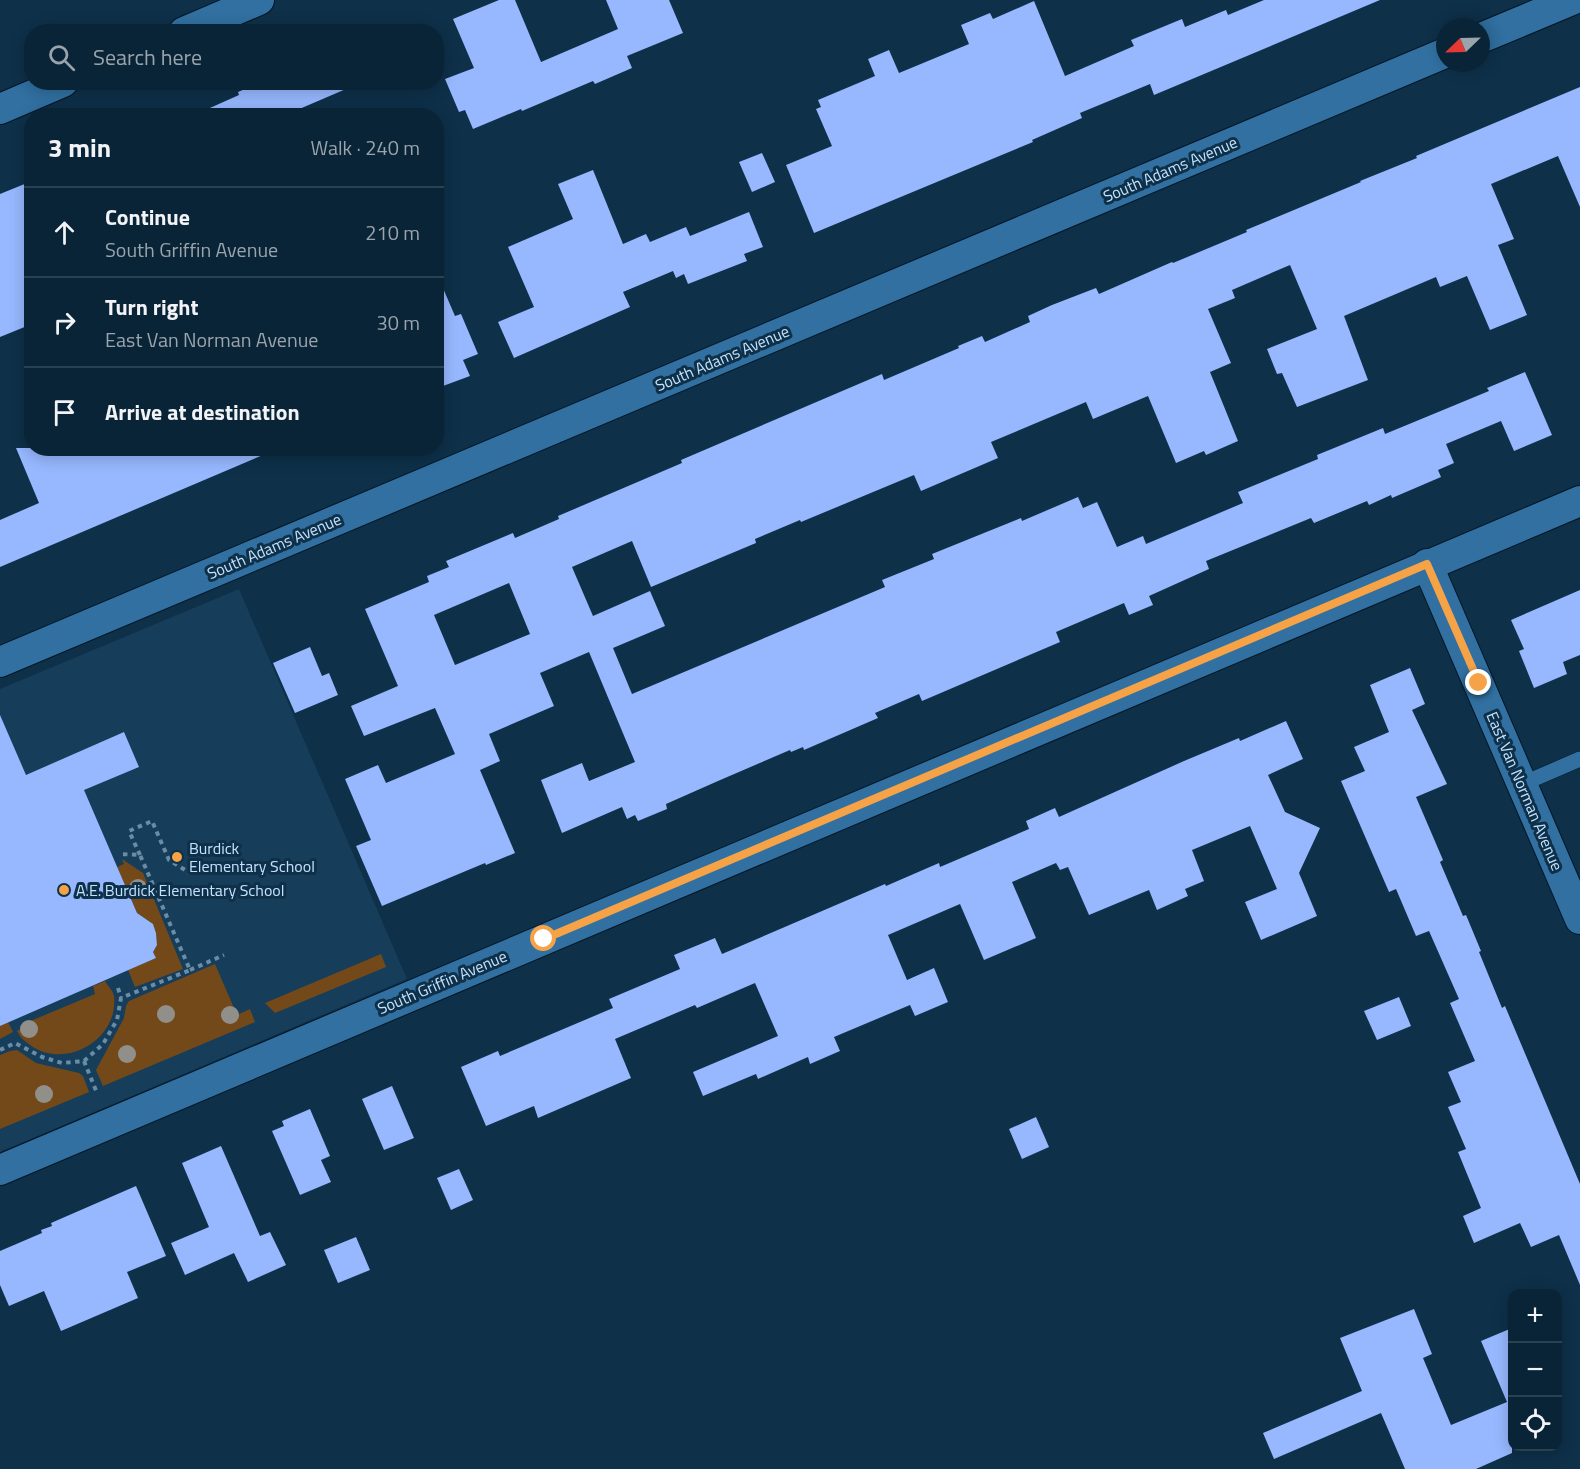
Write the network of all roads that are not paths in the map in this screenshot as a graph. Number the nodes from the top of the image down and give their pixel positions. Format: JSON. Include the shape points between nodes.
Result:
{"nodes":[{"id":1,"x":259,"y":0,"type":"edge"},
{"id":2,"x":1572,"y":0,"type":"edge"},
{"id":3,"x":203,"y":24,"type":"edge"},
{"id":4,"x":1490,"y":34,"type":"edge"},
{"id":5,"x":1436,"y":58,"type":"edge"},
{"id":6,"x":44,"y":90,"type":"edge"},
{"id":7,"x":0,"y":109,"type":"edge"},
{"id":8,"x":1580,"y":501,"type":"edge"},
{"id":9,"x":1427,"y":564,"type":"junction"},
{"id":10,"x":0,"y":662,"type":"edge"},
{"id":11,"x":1580,"y":759,"type":"edge"},
{"id":12,"x":1522,"y":784,"type":"junction"},
{"id":13,"x":1580,"y":918,"type":"edge"},
{"id":14,"x":0,"y":1170,"type":"edge"}],
"edges":[{"from":1,"to":3,"type":"street"},
{"from":2,"to":4,"type":"street"},
{"from":5,"to":10,"type":"street","name":"South Adams Avenue"},
{"from":6,"to":7,"type":"street"},
{"from":8,"to":9,"type":"street","name":"South Griffin Avenue"},
{"from":9,"to":12,"type":"street","name":"East Van Norman Avenue"},
{"from":9,"to":14,"type":"street","name":"South Griffin Avenue"},
{"from":11,"to":12,"type":"lane"},
{"from":12,"to":13,"type":"street","name":"East Van Norman Avenue"}]}
